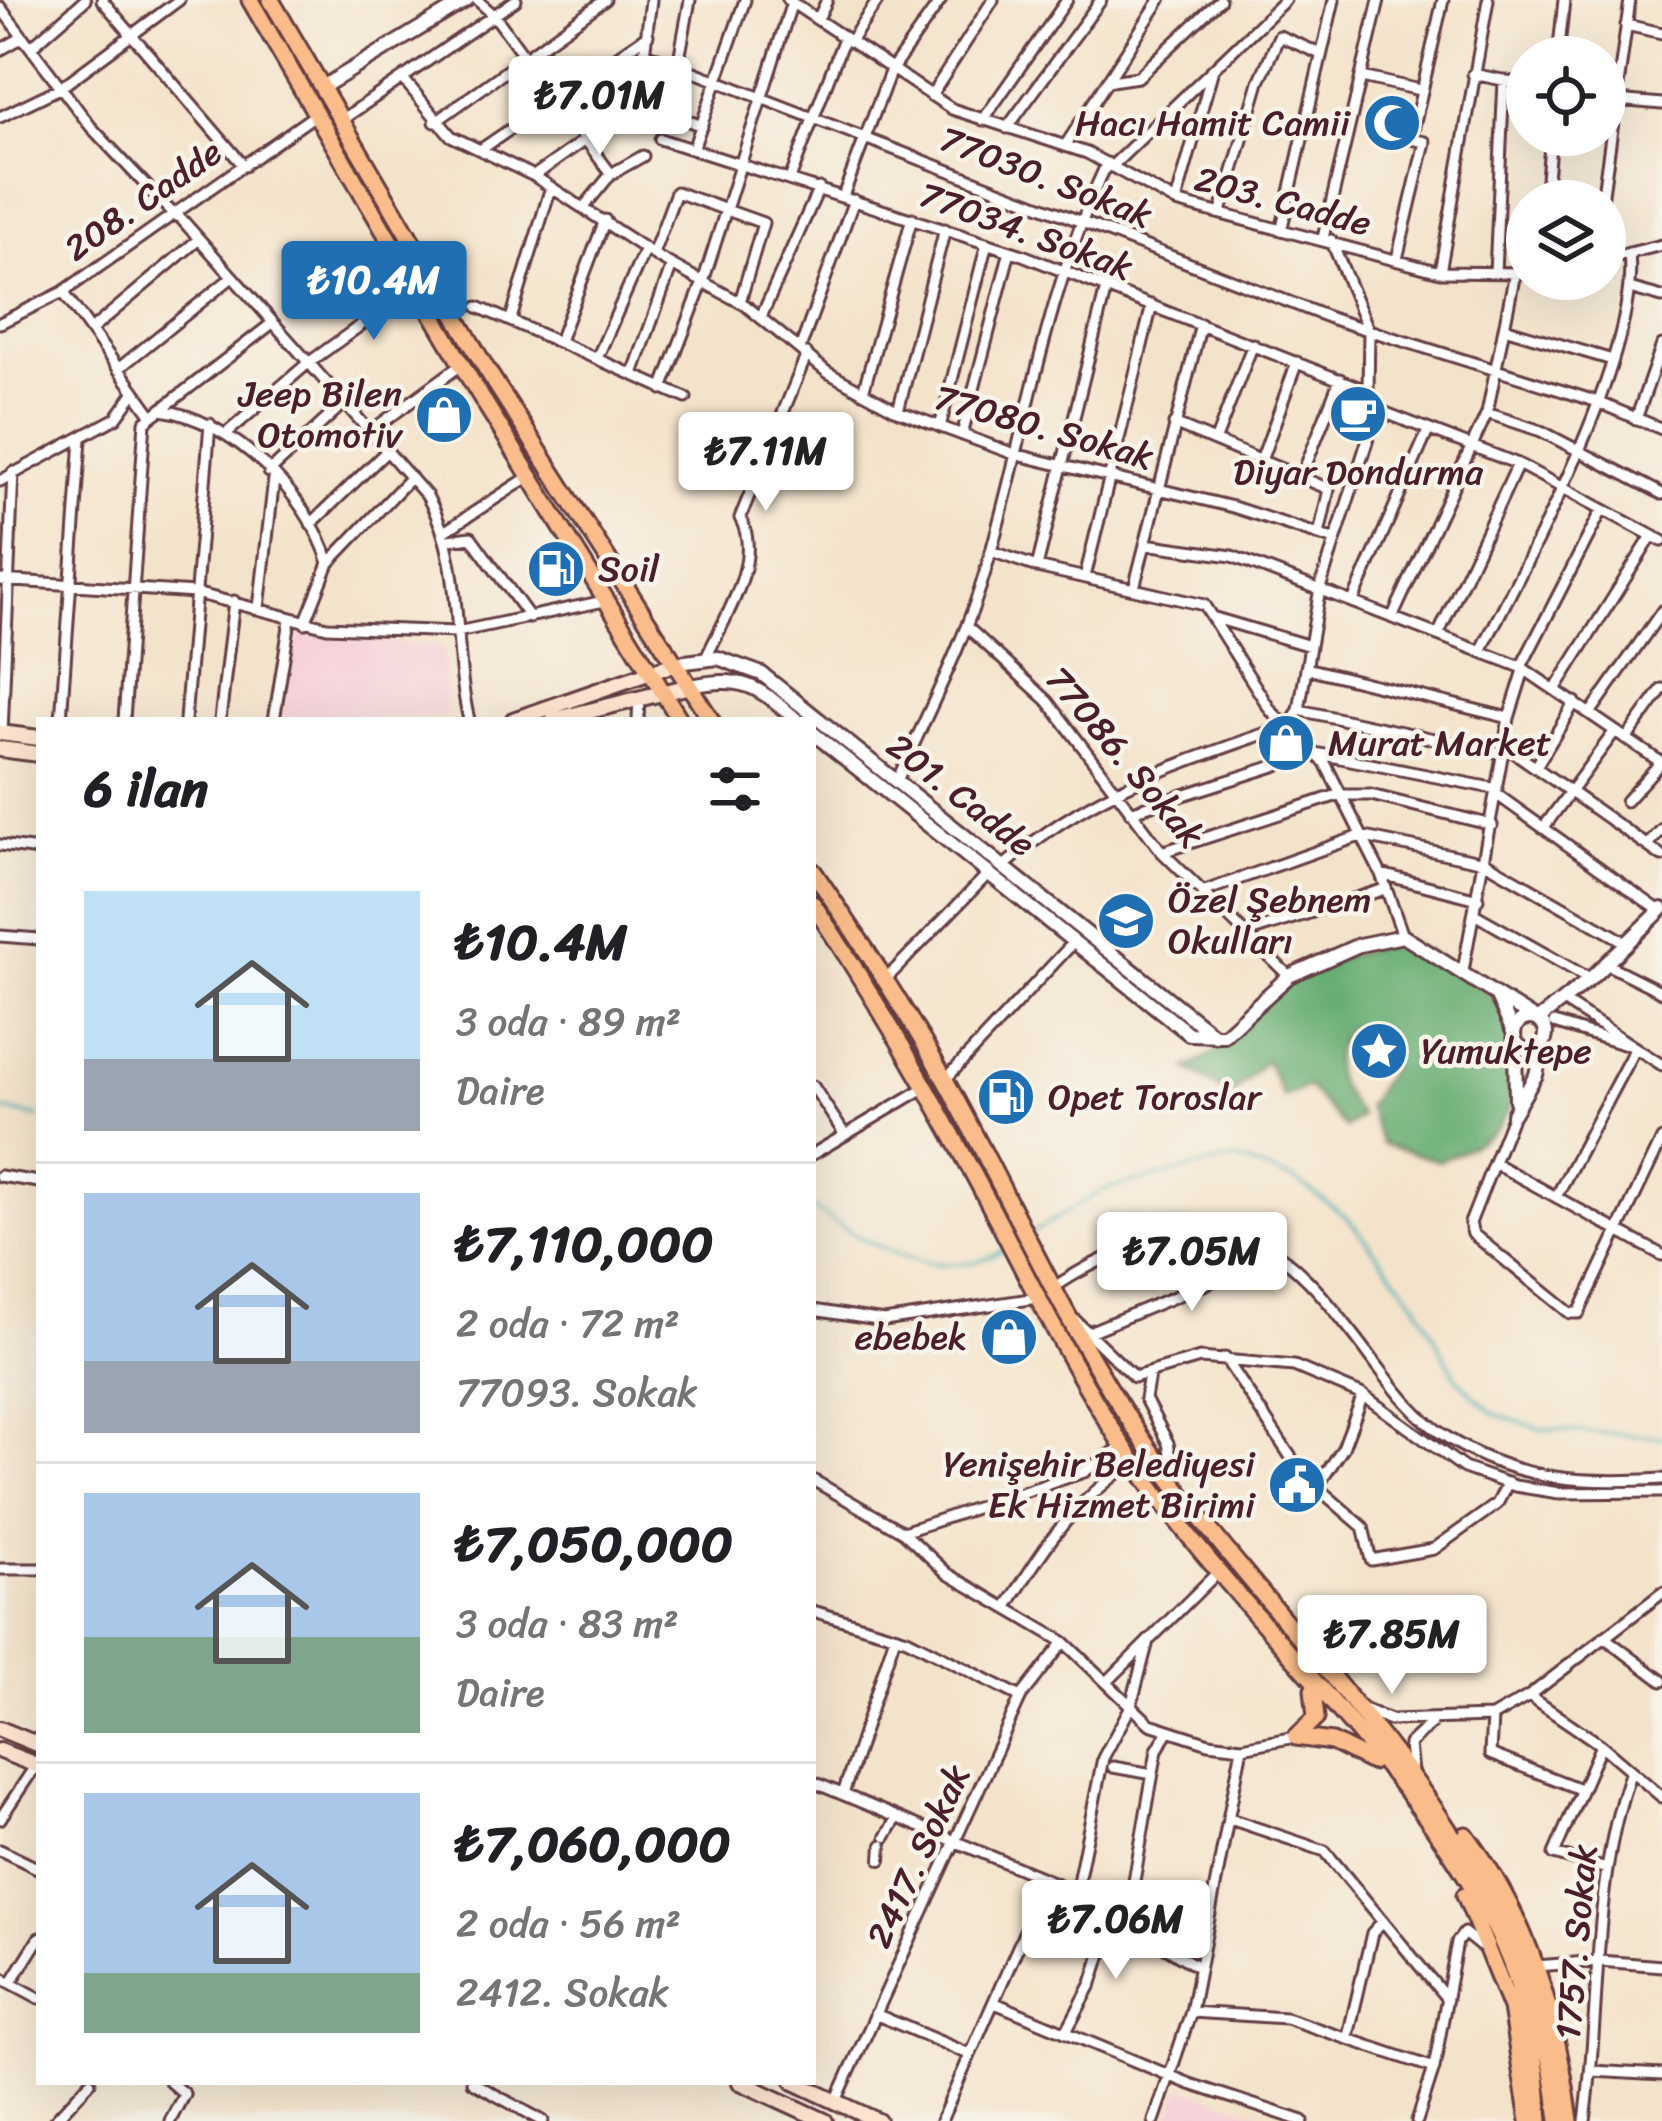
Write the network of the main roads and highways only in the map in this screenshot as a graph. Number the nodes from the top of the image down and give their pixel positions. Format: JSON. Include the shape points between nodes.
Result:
{"nodes":[{"id":1,"x":250,"y":0,"type":"edge"},
{"id":2,"x":271,"y":0,"type":"edge"},
{"id":3,"x":677,"y":663,"type":"junction"},
{"id":4,"x":650,"y":673,"type":"junction"},
{"id":5,"x":690,"y":686,"type":"junction"},
{"id":6,"x":661,"y":694,"type":"junction"},
{"id":7,"x":600,"y":713,"type":"edge"},
{"id":8,"x":522,"y":717,"type":"edge"},
{"id":9,"x":678,"y":717,"type":"edge"},
{"id":10,"x":709,"y":717,"type":"edge"},
{"id":11,"x":36,"y":738,"type":"edge"},
{"id":12,"x":1,"y":739,"type":"edge"},
{"id":13,"x":36,"y":753,"type":"edge"},
{"id":14,"x":816,"y":876,"type":"edge"},
{"id":15,"x":816,"y":916,"type":"edge"},
{"id":16,"x":985,"y":1177,"type":"junction"},
{"id":17,"x":1311,"y":1682,"type":"junction"},
{"id":18,"x":0,"y":1729,"type":"edge"},
{"id":19,"x":36,"y":1743,"type":"edge"},
{"id":20,"x":0,"y":1751,"type":"edge"},
{"id":21,"x":36,"y":1766,"type":"edge"},
{"id":22,"x":1387,"y":1772,"type":"junction"},
{"id":23,"x":1414,"y":1781,"type":"junction"},
{"id":24,"x":1423,"y":1818,"type":"junction"},
{"id":25,"x":747,"y":2085,"type":"edge"},
{"id":26,"x":801,"y":2085,"type":"edge"},
{"id":27,"x":825,"y":2121,"type":"edge"},
{"id":28,"x":878,"y":2121,"type":"edge"},
{"id":29,"x":1529,"y":2121,"type":"edge"},
{"id":30,"x":1540,"y":2121,"type":"edge"},
{"id":31,"x":1559,"y":2121,"type":"edge"},
{"id":32,"x":1570,"y":2121,"type":"edge"}],
"edges":[{"from":1,"to":4,"type":"main road"},
{"from":2,"to":3,"type":"main road","via":[[560,488]]},
{"from":3,"to":4,"type":"main road","name":"201. Cadde"},
{"from":3,"to":5,"type":"main road"},
{"from":4,"to":6,"type":"main road"},
{"from":4,"to":8,"type":"main road","name":"201. Cadde"},
{"from":5,"to":6,"type":"main road"},
{"from":5,"to":10,"type":"main road"},
{"from":6,"to":7,"type":"main road"},
{"from":6,"to":9,"type":"main road"},
{"from":11,"to":12,"type":"main road"},
{"from":12,"to":13,"type":"main road"},
{"from":14,"to":16,"type":"main road","via":[[945,1080]]},
{"from":15,"to":16,"type":"main road"},
{"from":16,"to":17,"type":"main road","via":[[1035,1293],[1123,1446]]},
{"from":16,"to":23,"type":"main road","via":[[1124,1413]]},
{"from":17,"to":22,"type":"main road"},
{"from":17,"to":22,"type":"main road","via":[[1316,1718],[1296,1737],[1332,1742]]},
{"from":18,"to":19,"type":"main road"},
{"from":20,"to":21,"type":"main road"},
{"from":22,"to":24,"type":"main road"},
{"from":23,"to":31,"type":"main road","via":[[1460,1841],[1516,1942]]},
{"from":23,"to":32,"type":"main road","via":[[1429,1786],[1488,1864],[1523,1928],[1559,2038]]},
{"from":24,"to":29,"type":"main road","via":[[1505,1988]]},
{"from":24,"to":30,"type":"main road","via":[[1503,1946],[1535,2060]]},
{"from":25,"to":27,"type":"main road"},
{"from":26,"to":28,"type":"main road"}]}
